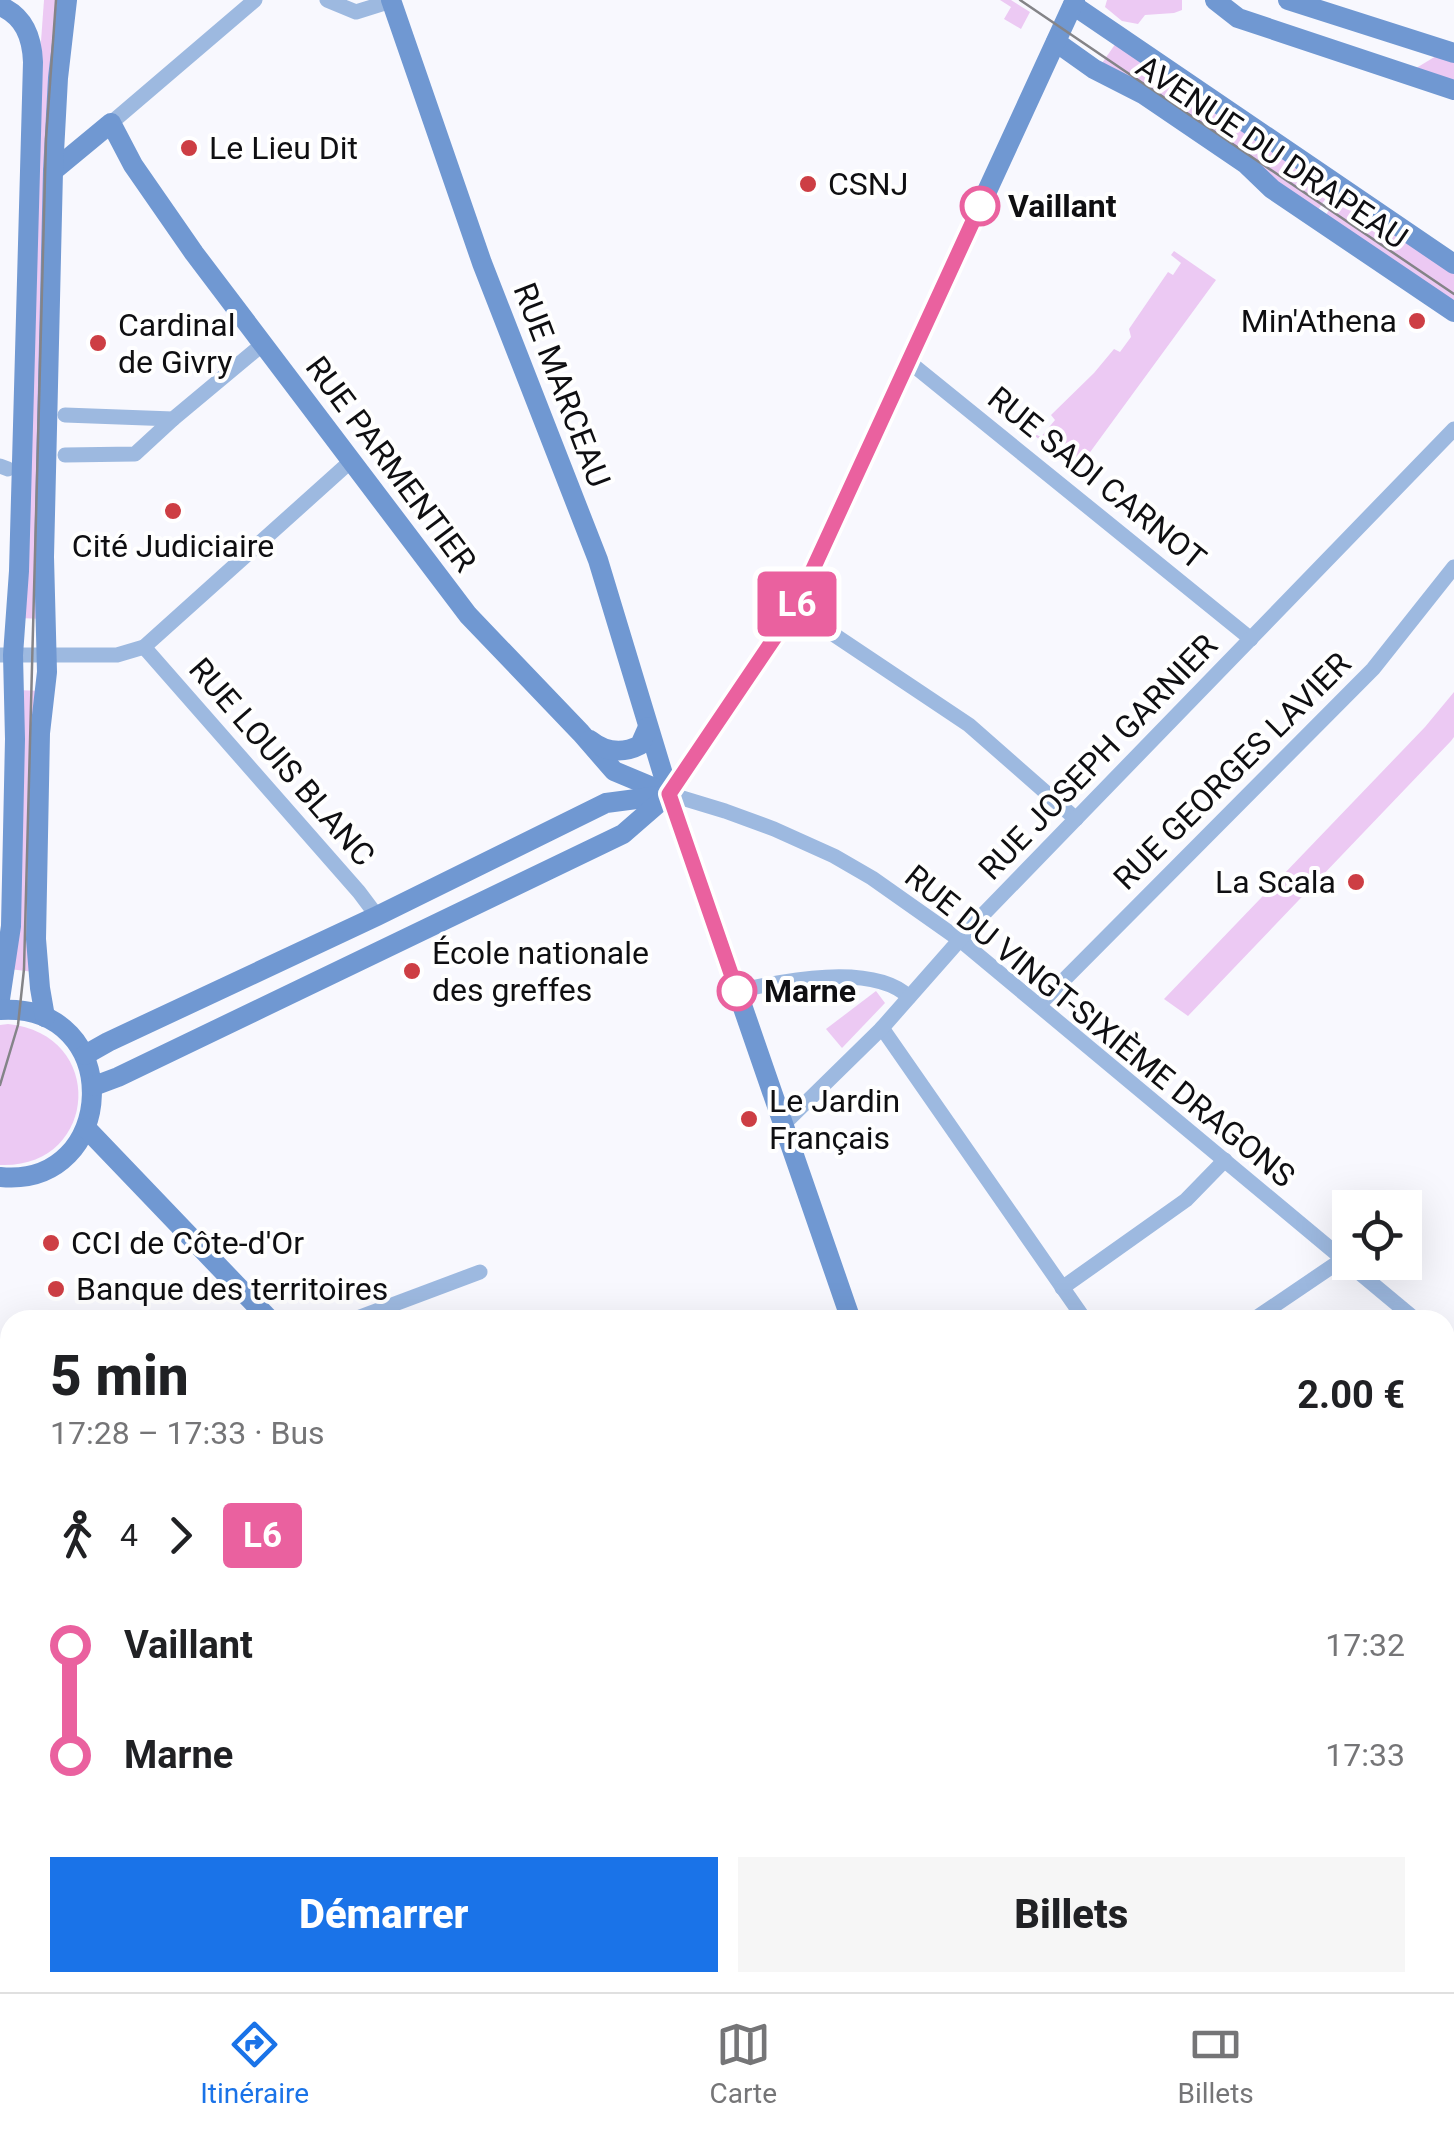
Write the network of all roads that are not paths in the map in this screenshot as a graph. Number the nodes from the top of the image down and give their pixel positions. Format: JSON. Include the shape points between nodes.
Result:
{"nodes":[{"id":1,"x":67,"y":0,"type":"edge"},
{"id":2,"x":255,"y":0,"type":"edge"},
{"id":3,"x":327,"y":0,"type":"edge"},
{"id":4,"x":391,"y":0,"type":"edge"},
{"id":5,"x":1214,"y":0,"type":"edge"},
{"id":6,"x":1288,"y":0,"type":"edge"},
{"id":7,"x":1074,"y":3,"type":"edge"},
{"id":8,"x":0,"y":6,"type":"edge"},
{"id":9,"x":1056,"y":42,"type":"junction"},
{"id":10,"x":1454,"y":53,"type":"edge"},
{"id":11,"x":1454,"y":90,"type":"edge"},
{"id":12,"x":111,"y":124,"type":"junction"},
{"id":13,"x":53,"y":171,"type":"junction"},
{"id":14,"x":1454,"y":264,"type":"edge"},
{"id":15,"x":1454,"y":312,"type":"edge"},
{"id":16,"x":263,"y":344,"type":"junction"},
{"id":17,"x":908,"y":361,"type":"junction"},
{"id":18,"x":65,"y":415,"type":"dead end"},
{"id":19,"x":173,"y":419,"type":"junction"},
{"id":20,"x":1454,"y":429,"type":"edge"},
{"id":21,"x":65,"y":455,"type":"dead end"},
{"id":22,"x":352,"y":462,"type":"junction"},
{"id":23,"x":1454,"y":568,"type":"edge"},
{"id":24,"x":796,"y":606,"type":"junction"},
{"id":25,"x":1252,"y":638,"type":"junction"},
{"id":26,"x":144,"y":647,"type":"junction"},
{"id":27,"x":6,"y":655,"type":"edge"},
{"id":28,"x":46,"y":656,"type":"junction"},
{"id":29,"x":648,"y":728,"type":"junction"},
{"id":30,"x":580,"y":732,"type":"junction"},
{"id":31,"x":669,"y":794,"type":"junction"},
{"id":32,"x":1076,"y":818,"type":"junction"},
{"id":33,"x":376,"y":916,"type":"junction"},
{"id":34,"x":960,"y":940,"type":"junction"},
{"id":35,"x":392,"y":945,"type":"junction"},
{"id":36,"x":737,"y":991,"type":"junction"},
{"id":37,"x":908,"y":997,"type":"junction"},
{"id":38,"x":0,"y":999,"type":"edge"},
{"id":39,"x":1039,"y":1005,"type":"junction"},
{"id":40,"x":0,"y":1010,"type":"edge"},
{"id":41,"x":46,"y":1017,"type":"junction"},
{"id":42,"x":882,"y":1028,"type":"junction"},
{"id":43,"x":85,"y":1055,"type":"junction"},
{"id":44,"x":94,"y":1086,"type":"junction"},
{"id":45,"x":784,"y":1124,"type":"junction"},
{"id":46,"x":86,"y":1128,"type":"junction"},
{"id":47,"x":1224,"y":1160,"type":"junction"},
{"id":48,"x":0,"y":1177,"type":"edge"},
{"id":49,"x":1332,"y":1250,"type":"edge"},
{"id":50,"x":1332,"y":1266,"type":"edge"},
{"id":51,"x":480,"y":1272,"type":"dead end"},
{"id":52,"x":1368,"y":1280,"type":"edge"},
{"id":53,"x":1062,"y":1288,"type":"junction"},
{"id":54,"x":260,"y":1310,"type":"edge"},
{"id":55,"x":379,"y":1310,"type":"edge"},
{"id":56,"x":848,"y":1310,"type":"edge"},
{"id":57,"x":1078,"y":1310,"type":"edge"},
{"id":58,"x":1268,"y":1310,"type":"edge"},
{"id":59,"x":1404,"y":1310,"type":"edge"}],
"edges":[{"from":1,"to":13,"type":"main road"},
{"from":2,"to":12,"type":"street"},
{"from":3,"to":4,"type":"street","via":[[356,12]]},
{"from":4,"to":29,"type":"main road","name":"RUE MARCEAU","via":[[482,263],[598,560]]},
{"from":5,"to":11,"type":"main road","via":[[1238,18]]},
{"from":6,"to":10,"type":"main road"},
{"from":7,"to":9,"type":"main road"},
{"from":7,"to":14,"type":"main road","name":"AVENUE DU DRAPEAU"},
{"from":8,"to":27,"type":"main road","via":[[25,26],[33,62],[19,571]]},
{"from":9,"to":15,"type":"main road","name":"AVENUE DU DRAPEAU","via":[[1143,94]]},
{"from":9,"to":17,"type":"main road"},
{"from":12,"to":13,"type":"main road"},
{"from":12,"to":16,"type":"main road","name":"RUE PARMENTIER","via":[[132,165]]},
{"from":13,"to":28,"type":"main road"},
{"from":16,"to":19,"type":"street"},
{"from":16,"to":22,"type":"main road","name":"RUE PARMENTIER"},
{"from":17,"to":24,"type":"main road"},
{"from":17,"to":25,"type":"street","name":"RUE SADI CARNOT"},
{"from":18,"to":19,"type":"street"},
{"from":19,"to":21,"type":"street","via":[[135,454]]},
{"from":20,"to":25,"type":"street","name":"RUE JOSEPH GARNIER"},
{"from":22,"to":26,"type":"street"},
{"from":22,"to":30,"type":"main road","name":"RUE PARMENTIER","via":[[468,616]]},
{"from":23,"to":39,"type":"street","name":"RUE GEORGES LAVIER","via":[[1372,669]]},
{"from":24,"to":31,"type":"main road"},
{"from":24,"to":32,"type":"street","via":[[969,725]]},
{"from":25,"to":32,"type":"street","name":"RUE JOSEPH GARNIER"},
{"from":26,"to":28,"type":"street","via":[[117,656]]},
{"from":26,"to":33,"type":"street","name":"RUE LOUIS BLANC"},
{"from":27,"to":28,"type":"street"},
{"from":27,"to":38,"type":"main road","via":[[16,738],[11,926]]},
{"from":28,"to":41,"type":"main road","via":[[36,938]]},
{"from":29,"to":30,"type":"main road","via":[[640,745],[622,751],[598,746]]},
{"from":29,"to":31,"type":"main road","name":"RUE MARCEAU"},
{"from":30,"to":31,"type":"main road","name":"RUE PARMENTIER","via":[[614,771]]},
{"from":31,"to":33,"type":"main road","via":[[606,803]]},
{"from":31,"to":34,"type":"street","name":"RUE DU VINGT-SIXIÈME DRAGONS","via":[[834,856]]},
{"from":31,"to":35,"type":"main road","via":[[623,834]]},
{"from":31,"to":36,"type":"main road","name":"RUE MARCEAU"},
{"from":32,"to":34,"type":"street","name":"RUE JOSEPH GARNIER"},
{"from":33,"to":35,"type":"main road"},
{"from":33,"to":43,"type":"main road"},
{"from":34,"to":37,"type":"street","name":"RUE JOSEPH GARNIER"},
{"from":34,"to":39,"type":"street","name":"RUE DU VINGT-SIXIÈME DRAGONS"},
{"from":35,"to":44,"type":"main road"},
{"from":36,"to":37,"type":"street","via":[[869,978],[899,987]]},
{"from":36,"to":45,"type":"main road","name":"RUE MARCEAU"},
{"from":37,"to":42,"type":"street","name":"RUE JOSEPH GARNIER"},
{"from":39,"to":47,"type":"street","name":"RUE DU VINGT-SIXIÈME DRAGONS"},
{"from":40,"to":41,"type":"main road"},
{"from":41,"to":43,"type":"main road"},
{"from":42,"to":45,"type":"street","name":"RUE JOSEPH GARNIER"},
{"from":42,"to":53,"type":"street"},
{"from":43,"to":44,"type":"main road"},
{"from":44,"to":46,"type":"main road"},
{"from":45,"to":56,"type":"main road","name":"RUE MARCEAU"},
{"from":46,"to":48,"type":"main road","via":[[55,1164]]},
{"from":46,"to":54,"type":"main road"},
{"from":47,"to":49,"type":"street","name":"RUE DU VINGT-SIXIÈME DRAGONS"},
{"from":47,"to":53,"type":"street","via":[[1186,1200]]},
{"from":50,"to":58,"type":"street"},
{"from":51,"to":55,"type":"street"},
{"from":52,"to":59,"type":"street","name":"RUE DU VINGT-SIXIÈME DRAGONS"},
{"from":53,"to":57,"type":"street"}]}
